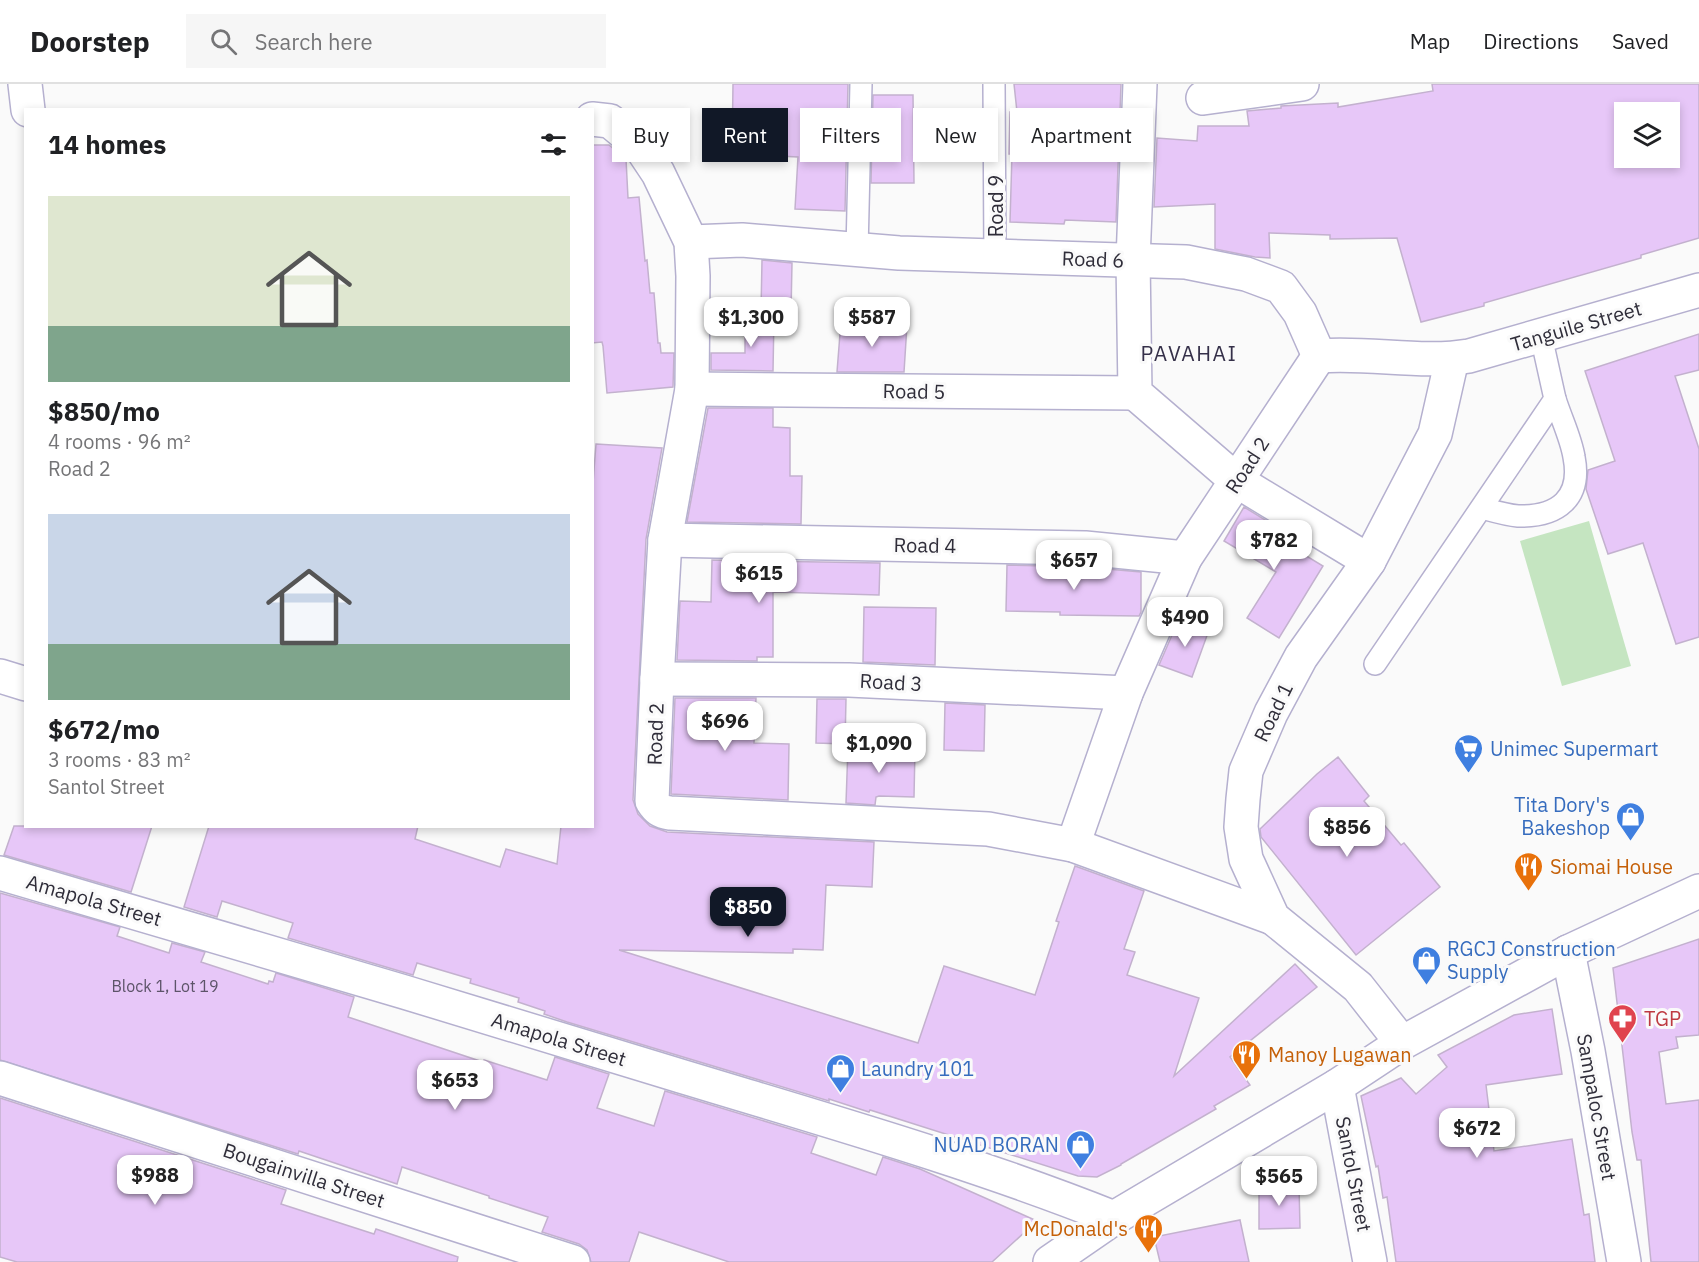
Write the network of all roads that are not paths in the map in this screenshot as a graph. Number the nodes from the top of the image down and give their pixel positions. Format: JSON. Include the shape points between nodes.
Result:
{"nodes":[{"id":1,"x":26,"y":84,"type":"edge"},
{"id":2,"x":861,"y":84,"type":"edge"},
{"id":3,"x":994,"y":84,"type":"edge"},
{"id":4,"x":1140,"y":84,"type":"edge"},
{"id":5,"x":1302,"y":84,"type":"edge"},
{"id":6,"x":1203,"y":98,"type":"dead end"},
{"id":7,"x":28,"y":108,"type":"edge"},
{"id":8,"x":594,"y":119,"type":"edge"},
{"id":9,"x":691,"y":242,"type":"junction"},
{"id":10,"x":857,"y":250,"type":"junction"},
{"id":11,"x":995,"y":256,"type":"junction"},
{"id":12,"x":1133,"y":260,"type":"junction"},
{"id":13,"x":1699,"y":290,"type":"edge"},
{"id":14,"x":1541,"y":336,"type":"junction"},
{"id":15,"x":1319,"y":356,"type":"junction"},
{"id":16,"x":1452,"y":359,"type":"junction"},
{"id":17,"x":692,"y":389,"type":"junction"},
{"id":18,"x":1135,"y":393,"type":"junction"},
{"id":19,"x":1555,"y":399,"type":"junction"},
{"id":20,"x":1237,"y":481,"type":"junction"},
{"id":21,"x":1482,"y":508,"type":"junction"},
{"id":22,"x":665,"y":540,"type":"junction"},
{"id":23,"x":1185,"y":558,"type":"junction"},
{"id":24,"x":1369,"y":561,"type":"junction"},
{"id":25,"x":1375,"y":664,"type":"dead end"},
{"id":26,"x":0,"y":676,"type":"edge"},
{"id":27,"x":657,"y":679,"type":"junction"},
{"id":28,"x":24,"y":683,"type":"edge"},
{"id":29,"x":1126,"y":693,"type":"junction"},
{"id":30,"x":1073,"y":845,"type":"junction"},
{"id":31,"x":0,"y":873,"type":"edge"},
{"id":32,"x":1699,"y":891,"type":"edge"},
{"id":33,"x":1273,"y":918,"type":"junction"},
{"id":34,"x":1568,"y":952,"type":"junction"},
{"id":35,"x":1402,"y":1043,"type":"junction"},
{"id":36,"x":0,"y":1078,"type":"edge"},
{"id":37,"x":1337,"y":1086,"type":"junction"},
{"id":38,"x":1114,"y":1218,"type":"junction"},
{"id":39,"x":573,"y":1262,"type":"edge"},
{"id":40,"x":1050,"y":1262,"type":"edge"},
{"id":41,"x":1370,"y":1262,"type":"edge"},
{"id":42,"x":1624,"y":1262,"type":"edge"}],
"edges":[{"from":1,"to":7,"type":"street"},
{"from":2,"to":10,"type":"lane"},
{"from":3,"to":11,"type":"lane","name":"Road 9"},
{"from":4,"to":12,"type":"street"},
{"from":5,"to":6,"type":"street"},
{"from":8,"to":9,"type":"street","via":[[610,120],[640,146],[658,173]]},
{"from":9,"to":10,"type":"street","name":"Road 6","via":[[742,240]]},
{"from":9,"to":17,"type":"street","name":"Road 2"},
{"from":10,"to":11,"type":"street","name":"Road 6"},
{"from":11,"to":12,"type":"street","name":"Road 6"},
{"from":12,"to":15,"type":"street","name":"Road 6","via":[[1186,262],[1246,274],[1281,287],[1300,313]]},
{"from":12,"to":18,"type":"street"},
{"from":13,"to":14,"type":"street","name":"Tanguile Street"},
{"from":14,"to":16,"type":"street","name":"Tanguile Street"},
{"from":14,"to":19,"type":"lane"},
{"from":15,"to":16,"type":"street"},
{"from":15,"to":20,"type":"street","name":"Road 2"},
{"from":16,"to":24,"type":"street","name":"Road 1","via":[[1435,434]]},
{"from":17,"to":18,"type":"street","name":"Road 5"},
{"from":17,"to":22,"type":"street","name":"Road 2"},
{"from":18,"to":20,"type":"street"},
{"from":19,"to":21,"type":"lane"},
{"from":19,"to":21,"type":"lane","via":[[1574,457],[1572,495],[1563,504],[1530,515]]},
{"from":20,"to":23,"type":"street","name":"Road 2"},
{"from":20,"to":24,"type":"street"},
{"from":21,"to":25,"type":"lane"},
{"from":22,"to":23,"type":"street","name":"Road 4","via":[[1084,548]]},
{"from":22,"to":27,"type":"street","name":"Road 2"},
{"from":23,"to":29,"type":"street","name":"Road 2"},
{"from":24,"to":33,"type":"street","name":"Road 1","via":[[1301,657],[1246,771],[1241,827],[1246,859]]},
{"from":26,"to":28,"type":"street"},
{"from":27,"to":29,"type":"street","name":"Road 3","via":[[849,680]]},
{"from":27,"to":30,"type":"street","name":"Road 2","via":[[652,801],[660,811],[988,829]]},
{"from":29,"to":30,"type":"street","name":"Road 2"},
{"from":30,"to":33,"type":"street","name":"Road 2"},
{"from":31,"to":38,"type":"street","name":"Amapola Street","via":[[332,969],[882,1138]]},
{"from":32,"to":34,"type":"street"},
{"from":33,"to":35,"type":"street","name":"Road 1","via":[[1358,987]]},
{"from":34,"to":35,"type":"street"},
{"from":34,"to":42,"type":"street","name":"Sampaloc Street"},
{"from":35,"to":37,"type":"street"},
{"from":36,"to":39,"type":"street","name":"Bougainvilla Street"},
{"from":37,"to":38,"type":"street"},
{"from":37,"to":41,"type":"street","name":"Santol Street"},
{"from":38,"to":40,"type":"street"}]}
